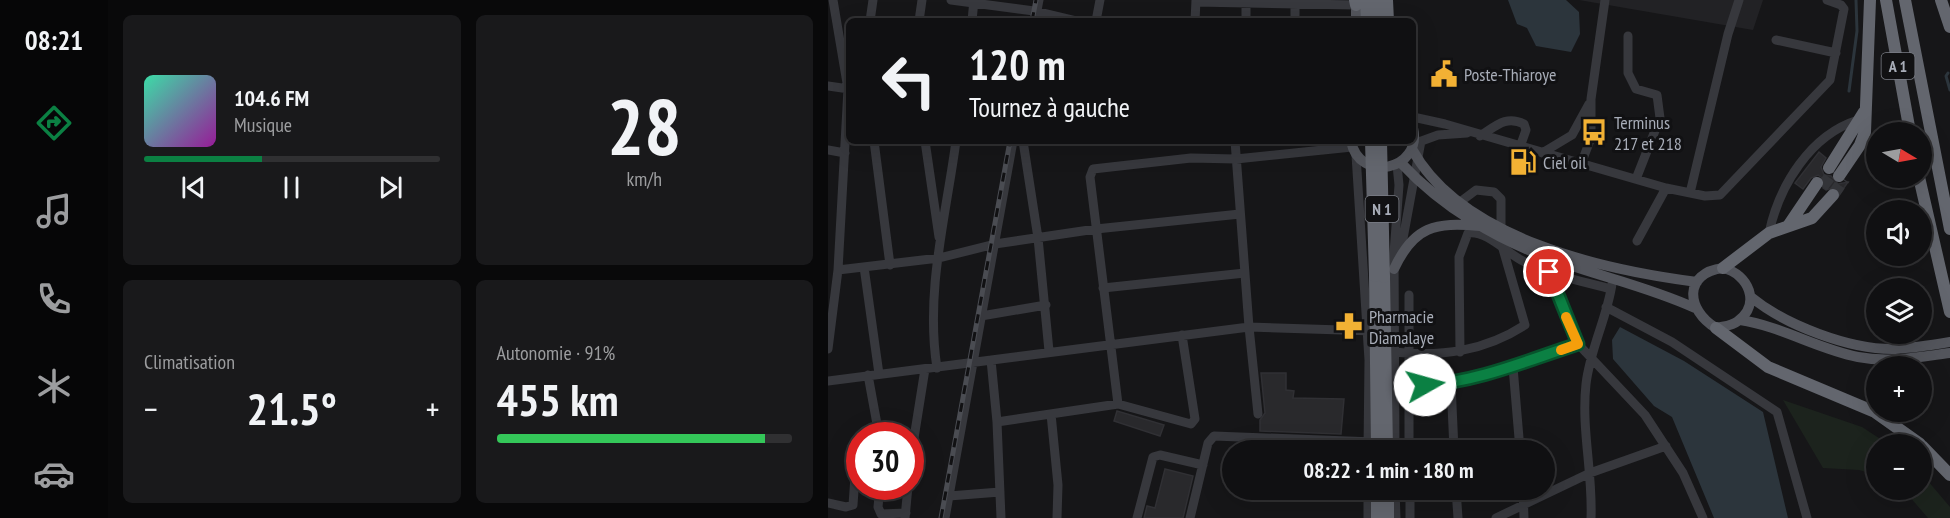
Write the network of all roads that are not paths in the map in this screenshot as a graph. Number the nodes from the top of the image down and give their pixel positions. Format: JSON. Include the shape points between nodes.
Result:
{"nodes":[{"id":1,"x":833,"y":0,"type":"edge"},
{"id":2,"x":873,"y":0,"type":"edge"},
{"id":3,"x":922,"y":0,"type":"edge"},
{"id":4,"x":951,"y":0,"type":"edge"},
{"id":5,"x":1039,"y":0,"type":"edge"},
{"id":6,"x":1100,"y":0,"type":"edge"},
{"id":7,"x":1377,"y":0,"type":"edge"},
{"id":8,"x":1387,"y":0,"type":"edge"},
{"id":9,"x":1605,"y":0,"type":"edge"},
{"id":10,"x":1739,"y":0,"type":"edge"},
{"id":11,"x":1827,"y":0,"type":"edge"},
{"id":12,"x":1870,"y":0,"type":"edge"},
{"id":13,"x":1886,"y":0,"type":"edge"},
{"id":14,"x":1905,"y":0,"type":"edge"},
{"id":15,"x":1941,"y":0,"type":"edge"},
{"id":16,"x":1947,"y":0,"type":"edge"},
{"id":17,"x":974,"y":1,"type":"edge"},
{"id":18,"x":1196,"y":1,"type":"edge"},
{"id":19,"x":1246,"y":1,"type":"edge"},
{"id":20,"x":1295,"y":2,"type":"edge"},
{"id":21,"x":1359,"y":2,"type":"edge"},
{"id":22,"x":1950,"y":13,"type":"edge"},
{"id":23,"x":1036,"y":16,"type":"edge"},
{"id":24,"x":870,"y":18,"type":"edge"},
{"id":25,"x":919,"y":18,"type":"edge"},
{"id":26,"x":972,"y":18,"type":"edge"},
{"id":27,"x":1052,"y":18,"type":"edge"},
{"id":28,"x":1097,"y":18,"type":"edge"},
{"id":29,"x":1195,"y":18,"type":"edge"},
{"id":30,"x":1246,"y":18,"type":"edge"},
{"id":31,"x":1295,"y":18,"type":"edge"},
{"id":32,"x":1356,"y":18,"type":"edge"},
{"id":33,"x":1366,"y":18,"type":"edge"},
{"id":34,"x":1378,"y":18,"type":"edge"},
{"id":35,"x":1388,"y":18,"type":"edge"},
{"id":36,"x":832,"y":20,"type":"edge"},
{"id":37,"x":1950,"y":27,"type":"edge"},
{"id":38,"x":1628,"y":36,"type":"dead end"},
{"id":39,"x":1776,"y":40,"type":"dead end"},
{"id":40,"x":1836,"y":53,"type":"junction"},
{"id":41,"x":846,"y":80,"type":"edge"},
{"id":42,"x":828,"y":86,"type":"edge"},
{"id":43,"x":846,"y":89,"type":"edge"},
{"id":44,"x":1591,"y":99,"type":"junction"},
{"id":45,"x":1861,"y":116,"type":"junction"},
{"id":46,"x":1416,"y":118,"type":"edge"},
{"id":47,"x":1908,"y":122,"type":"edge"},
{"id":48,"x":1476,"y":135,"type":"junction"},
{"id":49,"x":846,"y":144,"type":"edge"},
{"id":50,"x":873,"y":144,"type":"edge"},
{"id":51,"x":925,"y":144,"type":"edge"},
{"id":52,"x":956,"y":144,"type":"edge"},
{"id":53,"x":1012,"y":144,"type":"edge"},
{"id":54,"x":1023,"y":144,"type":"edge"},
{"id":55,"x":1235,"y":144,"type":"edge"},
{"id":56,"x":1371,"y":144,"type":"edge"},
{"id":57,"x":1381,"y":144,"type":"edge"},
{"id":58,"x":1415,"y":144,"type":"edge"},
{"id":59,"x":1520,"y":147,"type":"junction"},
{"id":60,"x":1353,"y":148,"type":"edge"},
{"id":61,"x":1416,"y":148,"type":"junction"},
{"id":62,"x":828,"y":150,"type":"edge"},
{"id":63,"x":845,"y":153,"type":"junction"},
{"id":64,"x":1542,"y":153,"type":"junction"},
{"id":65,"x":1236,"y":159,"type":"junction"},
{"id":66,"x":1399,"y":164,"type":"junction"},
{"id":67,"x":1581,"y":164,"type":"junction"},
{"id":68,"x":1836,"y":173,"type":"tunnel mouth"},
{"id":69,"x":1415,"y":177,"type":"junction"},
{"id":70,"x":1636,"y":179,"type":"junction"},
{"id":71,"x":1666,"y":188,"type":"junction"},
{"id":72,"x":1922,"y":188,"type":"edge"},
{"id":73,"x":1690,"y":193,"type":"junction"},
{"id":74,"x":1460,"y":202,"type":"junction"},
{"id":75,"x":1240,"y":214,"type":"junction"},
{"id":76,"x":1482,"y":226,"type":"junction"},
{"id":77,"x":1501,"y":226,"type":"junction"},
{"id":78,"x":1788,"y":226,"type":"junction"},
{"id":79,"x":1096,"y":229,"type":"junction"},
{"id":80,"x":1950,"y":229,"type":"edge"},
{"id":81,"x":1769,"y":233,"type":"junction"},
{"id":82,"x":1038,"y":238,"type":"junction"},
{"id":83,"x":1637,"y":241,"type":"dead end"},
{"id":84,"x":995,"y":244,"type":"junction"},
{"id":85,"x":941,"y":245,"type":"junction"},
{"id":86,"x":1503,"y":249,"type":"junction"},
{"id":87,"x":1400,"y":255,"type":"junction"},
{"id":88,"x":939,"y":258,"type":"junction"},
{"id":89,"x":890,"y":265,"type":"junction"},
{"id":90,"x":864,"y":267,"type":"junction"},
{"id":91,"x":1724,"y":268,"type":"junction"},
{"id":92,"x":838,"y":270,"type":"junction"},
{"id":93,"x":1549,"y":272,"type":"junction"},
{"id":94,"x":1245,"y":273,"type":"junction"},
{"id":95,"x":1384,"y":274,"type":"junction"},
{"id":96,"x":1613,"y":277,"type":"junction"},
{"id":97,"x":1697,"y":282,"type":"junction"},
{"id":98,"x":832,"y":284,"type":"edge"},
{"id":99,"x":1103,"y":288,"type":"junction"},
{"id":100,"x":1611,"y":289,"type":"junction"},
{"id":101,"x":1409,"y":295,"type":"dead end"},
{"id":102,"x":1750,"y":297,"type":"junction"},
{"id":103,"x":1047,"y":305,"type":"junction"},
{"id":104,"x":1606,"y":307,"type":"junction"},
{"id":105,"x":1695,"y":308,"type":"junction"},
{"id":106,"x":1950,"y":312,"type":"edge"},
{"id":107,"x":981,"y":316,"type":"junction"},
{"id":108,"x":1740,"y":320,"type":"junction"},
{"id":109,"x":1249,"y":327,"type":"junction"},
{"id":110,"x":1716,"y":328,"type":"junction"},
{"id":111,"x":1380,"y":330,"type":"junction"},
{"id":112,"x":1182,"y":335,"type":"junction"},
{"id":113,"x":1950,"y":342,"type":"edge"},
{"id":114,"x":1111,"y":344,"type":"junction"},
{"id":115,"x":1578,"y":344,"type":"junction"},
{"id":116,"x":828,"y":349,"type":"edge"},
{"id":117,"x":1943,"y":350,"type":"edge"},
{"id":118,"x":1049,"y":351,"type":"junction"},
{"id":119,"x":1394,"y":352,"type":"junction"},
{"id":120,"x":1460,"y":352,"type":"junction"},
{"id":121,"x":1409,"y":353,"type":"junction"},
{"id":122,"x":991,"y":360,"type":"junction"},
{"id":123,"x":1590,"y":360,"type":"junction"},
{"id":124,"x":973,"y":362,"type":"junction"},
{"id":125,"x":1513,"y":367,"type":"junction"},
{"id":126,"x":937,"y":368,"type":"junction"},
{"id":127,"x":925,"y":369,"type":"junction"},
{"id":128,"x":879,"y":374,"type":"junction"},
{"id":129,"x":868,"y":375,"type":"junction"},
{"id":130,"x":828,"y":381,"type":"edge"},
{"id":131,"x":1451,"y":383,"type":"junction"},
{"id":132,"x":1408,"y":385,"type":"junction"},
{"id":133,"x":1118,"y":404,"type":"junction"},
{"id":134,"x":1051,"y":414,"type":"junction"},
{"id":135,"x":1258,"y":414,"type":"dead end"},
{"id":136,"x":877,"y":422,"type":"edge"},
{"id":137,"x":917,"y":422,"type":"edge"},
{"id":138,"x":997,"y":422,"type":"junction"},
{"id":139,"x":1906,"y":434,"type":"edge"},
{"id":140,"x":1273,"y":440,"type":"edge"},
{"id":141,"x":1376,"y":440,"type":"edge"},
{"id":142,"x":1376,"y":440,"type":"edge"},
{"id":143,"x":1395,"y":440,"type":"edge"},
{"id":144,"x":1409,"y":440,"type":"edge"},
{"id":145,"x":1454,"y":440,"type":"edge"},
{"id":146,"x":1519,"y":440,"type":"edge"},
{"id":147,"x":1666,"y":446,"type":"junction"},
{"id":148,"x":1932,"y":456,"type":"edge"},
{"id":149,"x":1203,"y":465,"type":"junction"},
{"id":150,"x":1590,"y":473,"type":"junction"},
{"id":151,"x":1950,"y":475,"type":"edge"},
{"id":152,"x":1000,"y":492,"type":"junction"},
{"id":153,"x":949,"y":496,"type":"junction"},
{"id":154,"x":853,"y":500,"type":"edge"},
{"id":155,"x":878,"y":500,"type":"edge"},
{"id":156,"x":907,"y":500,"type":"edge"},
{"id":157,"x":1368,"y":500,"type":"edge"},
{"id":158,"x":1377,"y":500,"type":"edge"},
{"id":159,"x":1388,"y":500,"type":"edge"},
{"id":160,"x":1395,"y":500,"type":"edge"},
{"id":161,"x":1410,"y":500,"type":"edge"},
{"id":162,"x":1457,"y":500,"type":"edge"},
{"id":163,"x":1524,"y":500,"type":"edge"},
{"id":164,"x":828,"y":503,"type":"edge"},
{"id":165,"x":1524,"y":504,"type":"junction"},
{"id":166,"x":906,"y":516,"type":"edge"},
{"id":167,"x":945,"y":518,"type":"edge"},
{"id":168,"x":1001,"y":518,"type":"edge"},
{"id":169,"x":1057,"y":518,"type":"edge"},
{"id":170,"x":1137,"y":518,"type":"edge"},
{"id":171,"x":1190,"y":518,"type":"edge"},
{"id":172,"x":1368,"y":518,"type":"edge"},
{"id":173,"x":1377,"y":518,"type":"edge"},
{"id":174,"x":1388,"y":518,"type":"edge"},
{"id":175,"x":1396,"y":518,"type":"edge"},
{"id":176,"x":1410,"y":518,"type":"edge"},
{"id":177,"x":1458,"y":518,"type":"edge"},
{"id":178,"x":1496,"y":518,"type":"edge"},
{"id":179,"x":1524,"y":518,"type":"edge"},
{"id":180,"x":1591,"y":518,"type":"edge"},
{"id":181,"x":1703,"y":518,"type":"edge"},
{"id":182,"x":1807,"y":518,"type":"edge"}],
"edges":[{"from":1,"to":36,"type":"street"},
{"from":2,"to":24,"type":"street"},
{"from":3,"to":25,"type":"street"},
{"from":4,"to":17,"type":"street"},
{"from":5,"to":23,"type":"street"},
{"from":6,"to":28,"type":"street"},
{"from":7,"to":34,"type":"highway"},
{"from":8,"to":35,"type":"highway"},
{"from":9,"to":44,"type":"street"},
{"from":10,"to":73,"type":"street"},
{"from":11,"to":40,"type":"street","via":[[1844,9]]},
{"from":12,"to":45,"type":"highway","via":[[1870,46]]},
{"from":13,"to":47,"type":"highway","number":"A 1"},
{"from":14,"to":80,"type":"highway","number":"A 1"},
{"from":15,"to":37,"type":"highway"},
{"from":16,"to":22,"type":"highway"},
{"from":17,"to":23,"type":"street"},
{"from":17,"to":26,"type":"street"},
{"from":18,"to":19,"type":"street"},
{"from":18,"to":29,"type":"street"},
{"from":19,"to":20,"type":"street"},
{"from":19,"to":30,"type":"street"},
{"from":20,"to":21,"type":"street"},
{"from":20,"to":31,"type":"street"},
{"from":21,"to":32,"type":"main road"},
{"from":21,"to":33,"type":"highway"},
{"from":23,"to":27,"type":"street"},
{"from":36,"to":41,"type":"street"},
{"from":38,"to":70,"type":"street","via":[[1628,73],[1638,90],[1657,95],[1660,118]]},
{"from":39,"to":40,"type":"street"},
{"from":40,"to":73,"type":"street","via":[[1833,73],[1825,87],[1732,186],[1714,196]]},
{"from":42,"to":43,"type":"street"},
{"from":44,"to":64,"type":"street","via":[[1572,135]]},
{"from":44,"to":67,"type":"street","via":[[1592,138]]},
{"from":45,"to":68,"type":"highway","via":[[1857,136]]},
{"from":45,"to":81,"type":"street","via":[[1838,128],[1809,154],[1778,201]]},
{"from":46,"to":48,"type":"street"},
{"from":48,"to":59,"type":"street"},
{"from":48,"to":59,"type":"street","via":[[1515,120],[1524,124],[1526,130]]},
{"from":48,"to":61,"type":"street","via":[[1447,134]]},
{"from":49,"to":63,"type":"street"},
{"from":50,"to":89,"type":"street"},
{"from":51,"to":85,"type":"street"},
{"from":52,"to":85,"type":"street"},
{"from":53,"to":84,"type":"street"},
{"from":54,"to":82,"type":"street"},
{"from":55,"to":65,"type":"street"},
{"from":56,"to":95,"type":"highway","number":"N 1","bridge":true},
{"from":57,"to":95,"type":"highway","number":"N 1","bridge":true},
{"from":58,"to":61,"type":"main road"},
{"from":59,"to":64,"type":"street"},
{"from":60,"to":65,"type":"street"},
{"from":60,"to":66,"type":"main road","via":[[1371,166],[1388,168]]},
{"from":60,"to":111,"type":"street"},
{"from":61,"to":66,"type":"main road"},
{"from":61,"to":69,"type":"street"},
{"from":61,"to":74,"type":"main road","via":[[1434,181]]},
{"from":62,"to":63,"type":"street"},
{"from":63,"to":92,"type":"street"},
{"from":64,"to":67,"type":"street"},
{"from":65,"to":75,"type":"street"},
{"from":65,"to":79,"type":"street","via":[[1191,158],[1097,166],[1090,177]]},
{"from":66,"to":69,"type":"main road"},
{"from":66,"to":95,"type":"street"},
{"from":67,"to":70,"type":"street"},
{"from":69,"to":76,"type":"main road"},
{"from":69,"to":87,"type":"street"},
{"from":70,"to":71,"type":"street"},
{"from":71,"to":73,"type":"street"},
{"from":71,"to":83,"type":"street"},
{"from":72,"to":106,"type":"highway"},
{"from":74,"to":77,"type":"main road"},
{"from":74,"to":77,"type":"street","via":[[1476,190],[1494,192],[1501,199]]},
{"from":75,"to":79,"type":"street"},
{"from":75,"to":94,"type":"street"},
{"from":76,"to":87,"type":"main road","via":[[1432,227],[1409,242]]},
{"from":76,"to":96,"type":"main road","via":[[1537,254]]},
{"from":77,"to":97,"type":"main road","via":[[1598,264]]},
{"from":78,"to":78,"type":"highway","via":[[1825,189],[1812,218]]},
{"from":78,"to":81,"type":"highway"},
{"from":79,"to":82,"type":"street"},
{"from":79,"to":99,"type":"street"},
{"from":81,"to":91,"type":"highway"},
{"from":82,"to":84,"type":"street"},
{"from":82,"to":103,"type":"street"},
{"from":84,"to":88,"type":"street"},
{"from":84,"to":107,"type":"street"},
{"from":85,"to":88,"type":"street"},
{"from":86,"to":93,"type":"street"},
{"from":86,"to":120,"type":"street","via":[[1525,325],[1496,341]]},
{"from":86,"to":120,"type":"street","via":[[1472,232],[1465,237],[1460,257]]},
{"from":87,"to":95,"type":"main road"},
{"from":88,"to":89,"type":"street"},
{"from":88,"to":126,"type":"street","via":[[931,319]]},
{"from":89,"to":90,"type":"street"},
{"from":90,"to":92,"type":"street"},
{"from":90,"to":128,"type":"street"},
{"from":91,"to":97,"type":"main road","via":[[1704,274]]},
{"from":91,"to":102,"type":"main road","via":[[1739,274]]},
{"from":92,"to":98,"type":"street"},
{"from":93,"to":100,"type":"street"},
{"from":93,"to":115,"type":"street"},
{"from":94,"to":99,"type":"street"},
{"from":94,"to":109,"type":"street"},
{"from":95,"to":111,"type":"highway","number":"N 1"},
{"from":96,"to":100,"type":"street"},
{"from":96,"to":105,"type":"main road"},
{"from":97,"to":105,"type":"main road","via":[[1693,294]]},
{"from":98,"to":116,"type":"street"},
{"from":99,"to":114,"type":"street"},
{"from":100,"to":104,"type":"street"},
{"from":101,"to":121,"type":"street"},
{"from":102,"to":108,"type":"main road"},
{"from":102,"to":117,"type":"main road","via":[[1776,315],[1851,344]]},
{"from":103,"to":107,"type":"street"},
{"from":103,"to":118,"type":"street"},
{"from":104,"to":123,"type":"street"},
{"from":104,"to":182,"type":"street","via":[[1672,342],[1777,412]]},
{"from":105,"to":110,"type":"main road"},
{"from":107,"to":124,"type":"street"},
{"from":108,"to":110,"type":"main road"},
{"from":108,"to":117,"type":"main road","via":[[1764,324],[1859,357],[1897,360]]},
{"from":109,"to":111,"type":"street"},
{"from":109,"to":112,"type":"street"},
{"from":109,"to":135,"type":"street"},
{"from":110,"to":139,"type":"highway","via":[[1768,367],[1875,412]]},
{"from":111,"to":119,"type":"street"},
{"from":111,"to":141,"type":"highway","number":"N 1"},
{"from":111,"to":142,"type":"street"},
{"from":112,"to":114,"type":"street"},
{"from":112,"to":133,"type":"street","via":[[1194,422],[1189,424]]},
{"from":113,"to":117,"type":"main road"},
{"from":114,"to":118,"type":"street"},
{"from":114,"to":133,"type":"street"},
{"from":115,"to":123,"type":"street"},
{"from":115,"to":125,"type":"street"},
{"from":118,"to":122,"type":"street"},
{"from":119,"to":121,"type":"street"},
{"from":119,"to":143,"type":"street"},
{"from":120,"to":121,"type":"street"},
{"from":121,"to":132,"type":"street"},
{"from":122,"to":124,"type":"street"},
{"from":122,"to":138,"type":"street"},
{"from":123,"to":147,"type":"street","via":[[1632,400]]},
{"from":123,"to":150,"type":"street","via":[[1584,405]]},
{"from":124,"to":126,"type":"street"},
{"from":124,"to":153,"type":"street"},
{"from":125,"to":131,"type":"street"},
{"from":125,"to":146,"type":"street"},
{"from":126,"to":127,"type":"street"},
{"from":127,"to":128,"type":"street"},
{"from":127,"to":137,"type":"street"},
{"from":128,"to":129,"type":"street"},
{"from":129,"to":130,"type":"street"},
{"from":129,"to":136,"type":"street"},
{"from":131,"to":132,"type":"street"},
{"from":131,"to":145,"type":"street"},
{"from":132,"to":144,"type":"street"},
{"from":133,"to":134,"type":"street"},
{"from":134,"to":138,"type":"street"},
{"from":134,"to":169,"type":"street"},
{"from":138,"to":152,"type":"street"},
{"from":140,"to":149,"type":"street","via":[[1214,436],[1208,443]]},
{"from":147,"to":150,"type":"street"},
{"from":147,"to":181,"type":"street"},
{"from":148,"to":151,"type":"highway"},
{"from":149,"to":170,"type":"street","via":[[1160,455],[1153,457]]},
{"from":149,"to":171,"type":"street"},
{"from":150,"to":165,"type":"street"},
{"from":150,"to":180,"type":"street"},
{"from":152,"to":153,"type":"street"},
{"from":152,"to":168,"type":"street"},
{"from":153,"to":167,"type":"street"},
{"from":154,"to":164,"type":"street","via":[[853,505],[846,507]]},
{"from":155,"to":166,"type":"street","via":[[881,514]]},
{"from":156,"to":166,"type":"street"},
{"from":157,"to":172,"type":"street"},
{"from":158,"to":173,"type":"highway"},
{"from":159,"to":174,"type":"highway"},
{"from":160,"to":175,"type":"street"},
{"from":161,"to":176,"type":"street"},
{"from":162,"to":177,"type":"street"},
{"from":163,"to":165,"type":"street"},
{"from":165,"to":178,"type":"street"},
{"from":165,"to":179,"type":"street"}]}
